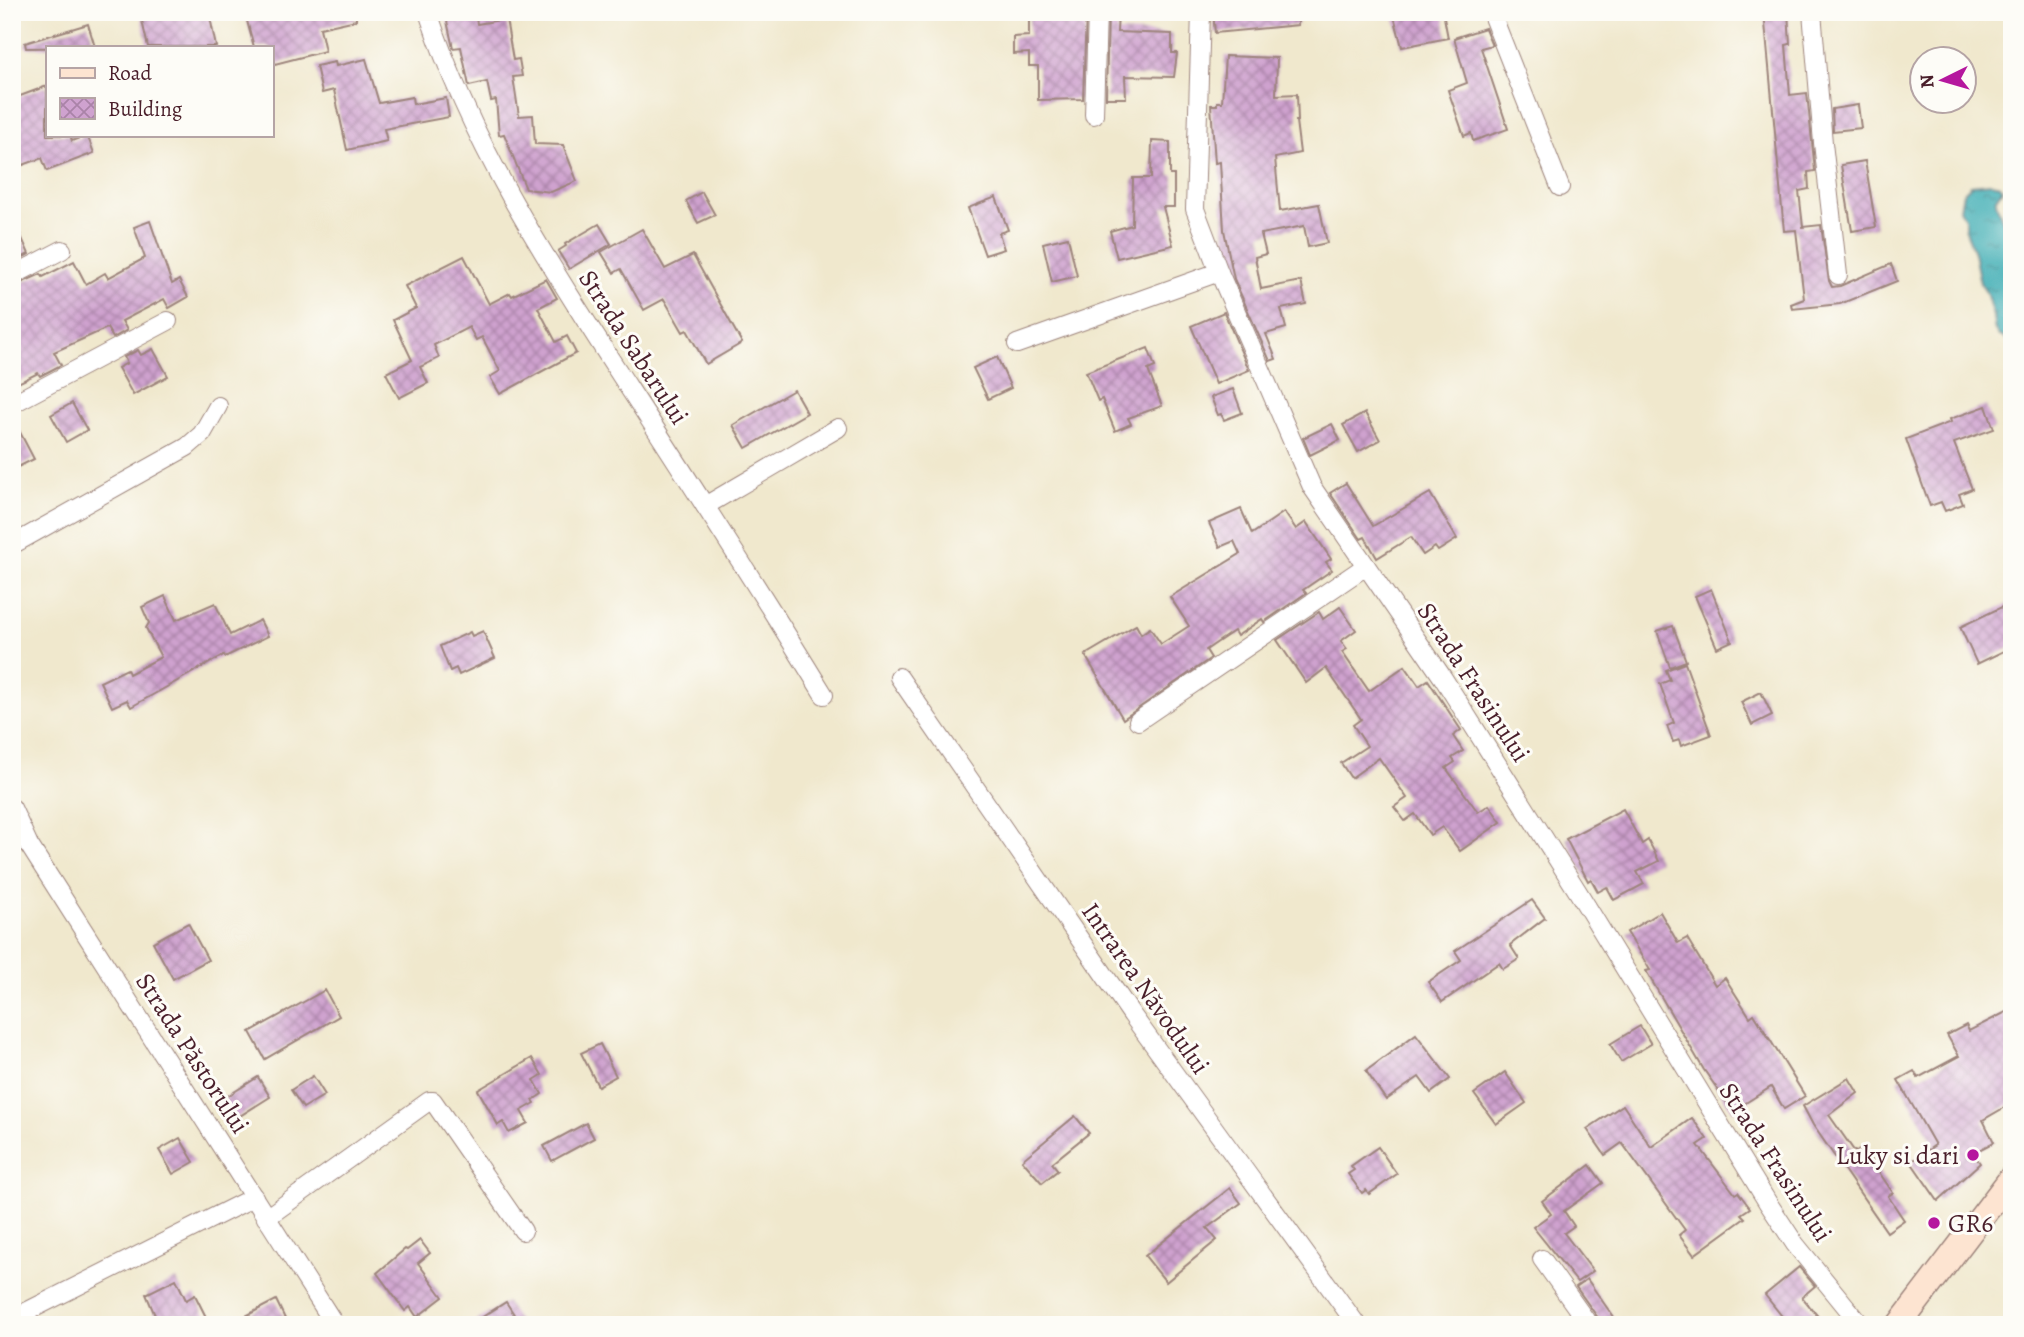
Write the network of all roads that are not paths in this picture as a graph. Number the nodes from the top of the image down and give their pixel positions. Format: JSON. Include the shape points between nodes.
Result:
{"nodes":[{"id":1,"x":428,"y":12,"type":"edge"},
{"id":2,"x":1097,"y":12,"type":"edge"},
{"id":3,"x":1202,"y":12,"type":"edge"},
{"id":4,"x":1490,"y":12,"type":"edge"},
{"id":5,"x":1812,"y":12,"type":"edge"},
{"id":6,"x":1094,"y":115,"type":"dead end"},
{"id":7,"x":1560,"y":187,"type":"dead end"},
{"id":8,"x":62,"y":250,"type":"dead end"},
{"id":9,"x":1219,"y":272,"type":"junction"},
{"id":10,"x":1838,"y":275,"type":"dead end"},
{"id":11,"x":12,"y":276,"type":"edge"},
{"id":12,"x":168,"y":321,"type":"dead end"},
{"id":13,"x":1017,"y":344,"type":"dead end"},
{"id":14,"x":12,"y":404,"type":"edge"},
{"id":15,"x":218,"y":406,"type":"dead end"},
{"id":16,"x":838,"y":428,"type":"dead end"},
{"id":17,"x":705,"y":506,"type":"junction"},
{"id":18,"x":12,"y":545,"type":"edge"},
{"id":19,"x":1366,"y":566,"type":"junction"},
{"id":20,"x":899,"y":677,"type":"dead end"},
{"id":21,"x":824,"y":695,"type":"dead end"},
{"id":22,"x":1138,"y":721,"type":"dead end"},
{"id":23,"x":12,"y":808,"type":"edge"},
{"id":24,"x":2012,"y":1177,"type":"edge"},
{"id":25,"x":254,"y":1197,"type":"junction"},
{"id":26,"x":266,"y":1218,"type":"junction"},
{"id":27,"x":523,"y":1231,"type":"dead end"},
{"id":28,"x":1542,"y":1259,"type":"dead end"},
{"id":29,"x":12,"y":1319,"type":"edge"},
{"id":30,"x":335,"y":1325,"type":"edge"},
{"id":31,"x":1357,"y":1325,"type":"edge"},
{"id":32,"x":1590,"y":1325,"type":"edge"},
{"id":33,"x":1861,"y":1325,"type":"edge"},
{"id":34,"x":1899,"y":1325,"type":"edge"}],
"edges":[{"from":1,"to":17,"type":"street","name":"Strada Sabarului","via":[[471,118],[510,196],[549,265]]},
{"from":2,"to":6,"type":"street"},
{"from":3,"to":9,"type":"street","name":"Strada Frasinului","via":[[1195,201]]},
{"from":4,"to":7,"type":"street"},
{"from":5,"to":10,"type":"street"},
{"from":8,"to":11,"type":"street"},
{"from":9,"to":13,"type":"street"},
{"from":9,"to":19,"type":"street","name":"Strada Frasinului","via":[[1312,487]]},
{"from":12,"to":14,"type":"street"},
{"from":15,"to":18,"type":"street","via":[[202,434],[187,447]]},
{"from":16,"to":17,"type":"street"},
{"from":17,"to":21,"type":"street","name":"Strada Sabarului"},
{"from":19,"to":22,"type":"street"},
{"from":19,"to":33,"type":"street","name":"Strada Frasinului","via":[[1443,678],[1768,1203]]},
{"from":20,"to":31,"type":"street","name":"Intrarea Năvodului","via":[[1125,1005]]},
{"from":23,"to":25,"type":"street","name":"Strada Păstorului","via":[[29,845]]},
{"from":24,"to":34,"type":"main road"},
{"from":25,"to":26,"type":"street","name":"Strada Păstorului"},
{"from":25,"to":29,"type":"street"},
{"from":26,"to":27,"type":"street","via":[[433,1101]]},
{"from":26,"to":30,"type":"street","name":"Strada Păstorului"},
{"from":28,"to":32,"type":"street"}]}
